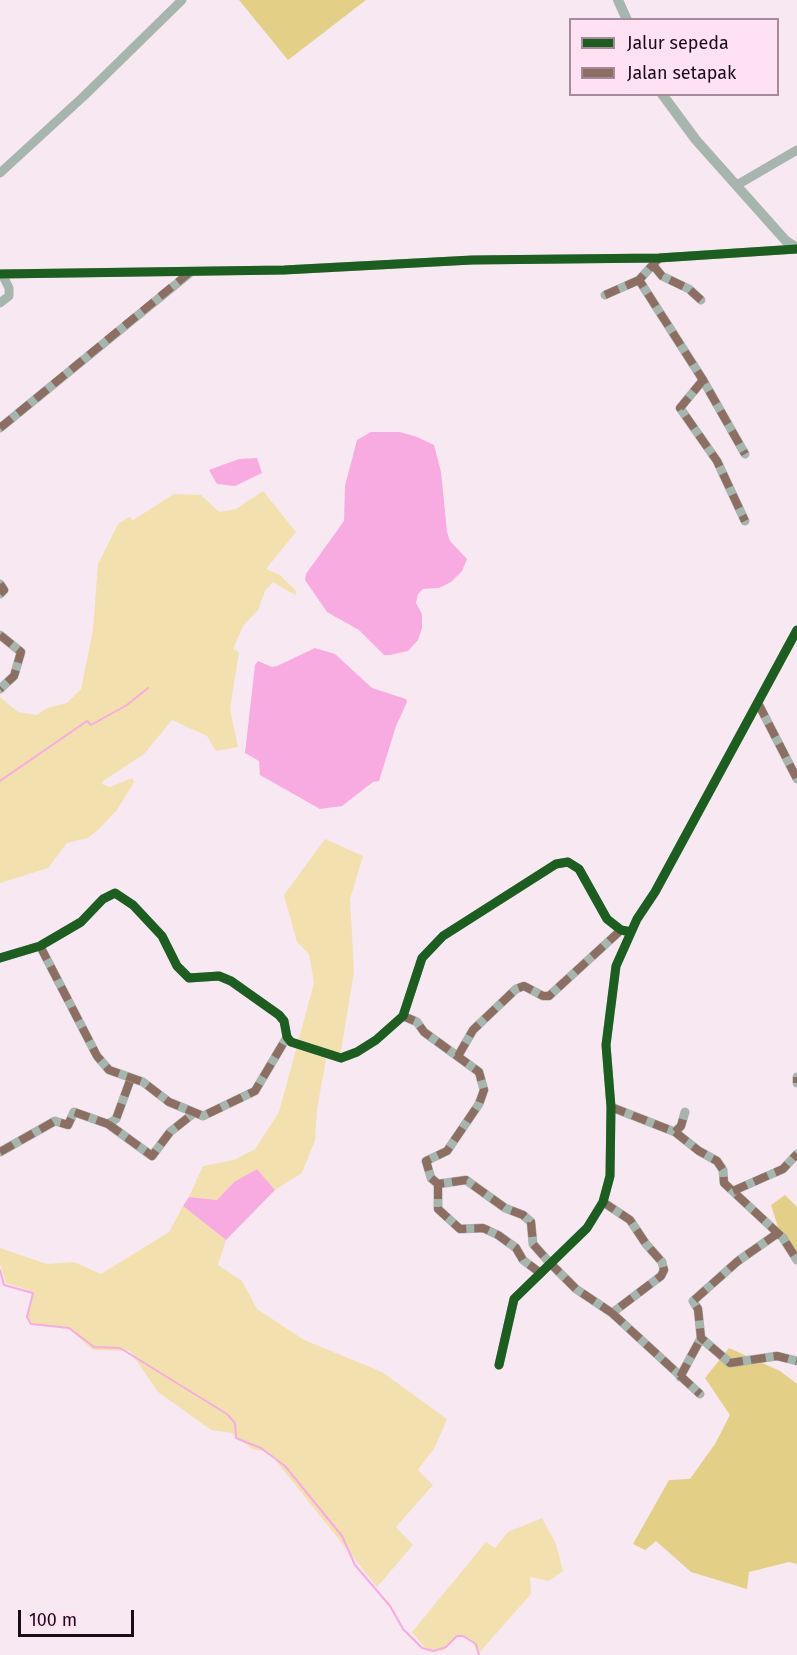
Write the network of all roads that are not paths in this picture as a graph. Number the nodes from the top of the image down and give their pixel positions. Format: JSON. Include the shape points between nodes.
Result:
{"nodes":[{"id":1,"x":182,"y":0,"type":"edge"},
{"id":2,"x":618,"y":0,"type":"edge"},
{"id":3,"x":626,"y":18,"type":"edge"},
{"id":4,"x":663,"y":96,"type":"edge"},
{"id":5,"x":797,"y":150,"type":"edge"},
{"id":6,"x":0,"y":172,"type":"edge"},
{"id":7,"x":737,"y":185,"type":"junction"},
{"id":8,"x":797,"y":249,"type":"edge"},
{"id":9,"x":656,"y":262,"type":"junction"},
{"id":10,"x":191,"y":272,"type":"junction"},
{"id":11,"x":1,"y":274,"type":"edge"},
{"id":12,"x":639,"y":280,"type":"junction"},
{"id":13,"x":605,"y":295,"type":"dead end"},
{"id":14,"x":701,"y":300,"type":"dead end"},
{"id":15,"x":0,"y":303,"type":"edge"},
{"id":16,"x":703,"y":380,"type":"junction"},
{"id":17,"x":0,"y":428,"type":"edge"},
{"id":18,"x":745,"y":454,"type":"dead end"},
{"id":19,"x":745,"y":522,"type":"dead end"},
{"id":20,"x":0,"y":584,"type":"edge"},
{"id":21,"x":0,"y":594,"type":"edge"},
{"id":22,"x":797,"y":630,"type":"edge"},
{"id":23,"x":0,"y":635,"type":"edge"},
{"id":24,"x":0,"y":689,"type":"edge"},
{"id":25,"x":758,"y":703,"type":"junction"},
{"id":26,"x":797,"y":779,"type":"edge"},
{"id":27,"x":626,"y":931,"type":"junction"},
{"id":28,"x":40,"y":946,"type":"junction"},
{"id":29,"x":0,"y":958,"type":"edge"},
{"id":30,"x":403,"y":1016,"type":"junction"},
{"id":31,"x":287,"y":1037,"type":"junction"},
{"id":32,"x":458,"y":1056,"type":"junction"},
{"id":33,"x":797,"y":1077,"type":"edge"},
{"id":34,"x":131,"y":1078,"type":"junction"},
{"id":35,"x":797,"y":1083,"type":"edge"},
{"id":36,"x":611,"y":1107,"type":"junction"},
{"id":37,"x":685,"y":1112,"type":"dead end"},
{"id":38,"x":194,"y":1113,"type":"junction"},
{"id":39,"x":108,"y":1124,"type":"junction"},
{"id":40,"x":675,"y":1132,"type":"junction"},
{"id":41,"x":0,"y":1152,"type":"edge"},
{"id":42,"x":797,"y":1154,"type":"edge"},
{"id":43,"x":438,"y":1184,"type":"junction"},
{"id":44,"x":733,"y":1191,"type":"junction"},
{"id":45,"x":603,"y":1202,"type":"junction"},
{"id":46,"x":778,"y":1233,"type":"junction"},
{"id":47,"x":797,"y":1260,"type":"edge"},
{"id":48,"x":549,"y":1262,"type":"junction"},
{"id":49,"x":539,"y":1272,"type":"junction"},
{"id":50,"x":612,"y":1312,"type":"junction"},
{"id":51,"x":701,"y":1338,"type":"junction"},
{"id":52,"x":797,"y":1361,"type":"edge"},
{"id":53,"x":499,"y":1365,"type":"dead end"},
{"id":54,"x":680,"y":1377,"type":"junction"},
{"id":55,"x":700,"y":1394,"type":"dead end"}],
"edges":[{"from":1,"to":6,"type":"street"},
{"from":2,"to":3,"type":"street"},
{"from":4,"to":7,"type":"street"},
{"from":5,"to":7,"type":"street"},
{"from":7,"to":8,"type":"street"},
{"from":8,"to":9,"type":"street"},
{"from":9,"to":10,"type":"street","via":[[472,260]]},
{"from":9,"to":12,"type":"street"},
{"from":9,"to":14,"type":"street","via":[[662,276],[689,289]]},
{"from":10,"to":11,"type":"street"},
{"from":10,"to":17,"type":"street"},
{"from":11,"to":15,"type":"street","via":[[9,296]]},
{"from":12,"to":13,"type":"street"},
{"from":12,"to":16,"type":"street"},
{"from":16,"to":18,"type":"street"},
{"from":16,"to":19,"type":"street","via":[[680,408],[717,461]]},
{"from":20,"to":21,"type":"street","via":[[4,590]]},
{"from":22,"to":25,"type":"street"},
{"from":23,"to":24,"type":"street","via":[[21,652],[14,676]]},
{"from":25,"to":26,"type":"street"},
{"from":25,"to":27,"type":"street","via":[[655,892]]},
{"from":27,"to":30,"type":"street","via":[[607,919],[579,869],[568,862],[556,864],[443,936],[422,958]]},
{"from":27,"to":32,"type":"street","via":[[549,996],[524,986],[516,989],[473,1030]]},
{"from":27,"to":36,"type":"street","via":[[607,1017]]},
{"from":28,"to":29,"type":"street"},
{"from":28,"to":31,"type":"street","via":[[81,922],[102,899],[115,893],[133,905],[162,936],[177,966],[189,978],[219,976],[231,981],[279,1015]]},
{"from":28,"to":34,"type":"street","via":[[97,1056],[109,1070]]},
{"from":30,"to":31,"type":"street","via":[[376,1040],[341,1058],[291,1042]]},
{"from":30,"to":32,"type":"street","via":[[417,1022],[424,1032]]},
{"from":31,"to":38,"type":"street","via":[[255,1091],[203,1116]]},
{"from":32,"to":43,"type":"street","via":[[479,1072],[484,1090],[447,1151],[426,1161],[431,1178]]},
{"from":33,"to":35,"type":"street"},
{"from":34,"to":38,"type":"street"},
{"from":34,"to":39,"type":"street","via":[[116,1119]]},
{"from":36,"to":40,"type":"street"},
{"from":36,"to":45,"type":"street","via":[[610,1176]]},
{"from":37,"to":40,"type":"street"},
{"from":38,"to":39,"type":"street","via":[[170,1132],[152,1156]]},
{"from":39,"to":41,"type":"street","via":[[74,1112],[68,1125],[55,1121]]},
{"from":40,"to":44,"type":"street","via":[[717,1161],[723,1170],[724,1184]]},
{"from":42,"to":44,"type":"street","via":[[783,1169]]},
{"from":43,"to":48,"type":"street","via":[[466,1180],[505,1208],[523,1215],[531,1221],[533,1244]]},
{"from":43,"to":49,"type":"street","via":[[438,1209],[460,1229],[483,1228],[498,1235]]},
{"from":44,"to":46,"type":"street"},
{"from":45,"to":48,"type":"street","via":[[587,1227]]},
{"from":45,"to":50,"type":"street","via":[[630,1220],[664,1270]]},
{"from":46,"to":47,"type":"street"},
{"from":46,"to":51,"type":"street","via":[[738,1261],[693,1301],[698,1309]]},
{"from":48,"to":49,"type":"street"},
{"from":48,"to":50,"type":"street","via":[[576,1289]]},
{"from":49,"to":53,"type":"street","via":[[514,1299]]},
{"from":50,"to":54,"type":"street"},
{"from":51,"to":52,"type":"street","via":[[730,1363],[777,1356]]},
{"from":51,"to":54,"type":"street"},
{"from":54,"to":55,"type":"street"}]}
